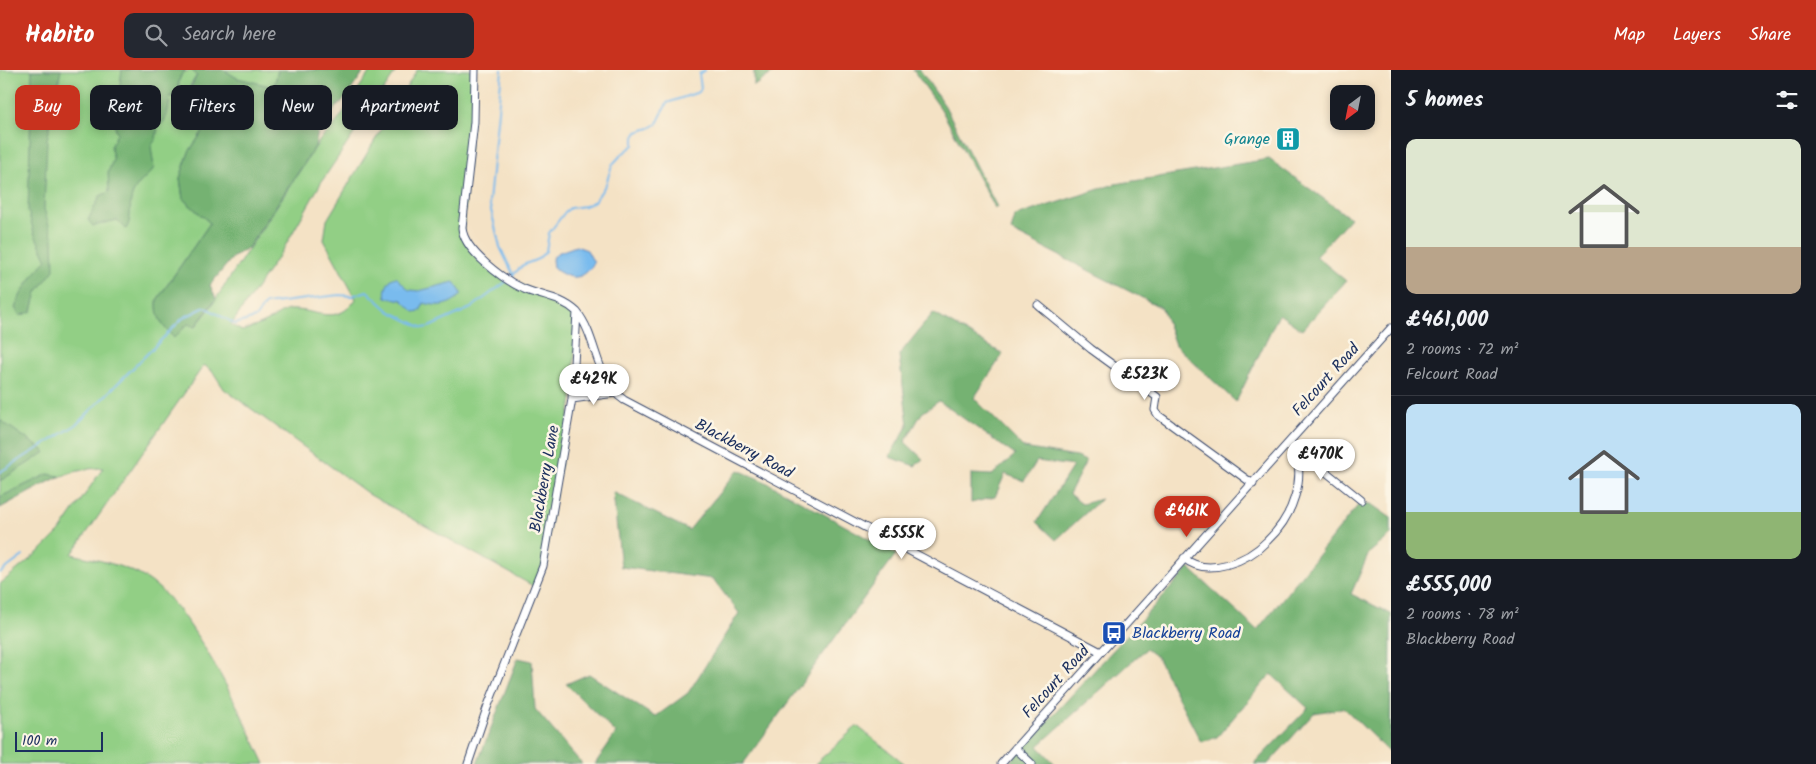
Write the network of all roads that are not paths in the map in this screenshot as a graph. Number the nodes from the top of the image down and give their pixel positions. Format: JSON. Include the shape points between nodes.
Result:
{"nodes":[{"id":1,"x":475,"y":70,"type":"edge"},
{"id":2,"x":1038,"y":305,"type":"dead end"},
{"id":3,"x":577,"y":312,"type":"junction"},
{"id":4,"x":1391,"y":328,"type":"edge"},
{"id":5,"x":615,"y":393,"type":"junction"},
{"id":6,"x":572,"y":399,"type":"junction"},
{"id":7,"x":1292,"y":445,"type":"junction"},
{"id":8,"x":1253,"y":484,"type":"junction"},
{"id":9,"x":1361,"y":500,"type":"dead end"},
{"id":10,"x":1184,"y":558,"type":"junction"},
{"id":11,"x":1101,"y":652,"type":"junction"},
{"id":12,"x":1015,"y":748,"type":"junction"},
{"id":13,"x":468,"y":764,"type":"edge"},
{"id":14,"x":1001,"y":764,"type":"edge"},
{"id":15,"x":1032,"y":764,"type":"edge"}],
"edges":[{"from":1,"to":3,"type":"street","via":[[474,122],[462,228],[464,240],[496,272],[511,282],[559,299]]},
{"from":2,"to":8,"type":"street","via":[[1093,351],[1157,397],[1155,410],[1158,415]]},
{"from":3,"to":5,"type":"street","name":"Blackberry Road","via":[[587,327]]},
{"from":3,"to":6,"type":"street","name":"Blackberry Lane"},
{"from":4,"to":7,"type":"street","name":"Felcourt Road"},
{"from":5,"to":6,"type":"street"},
{"from":5,"to":11,"type":"street","name":"Blackberry Road","via":[[645,412]]},
{"from":6,"to":13,"type":"street","name":"Blackberry Lane","via":[[543,566]]},
{"from":7,"to":8,"type":"street","name":"Felcourt Road"},
{"from":7,"to":9,"type":"street"},
{"from":7,"to":10,"type":"street","via":[[1300,468],[1295,497],[1286,518],[1266,543],[1224,565],[1202,566]]},
{"from":8,"to":10,"type":"street","name":"Felcourt Road"},
{"from":10,"to":11,"type":"street","name":"Felcourt Road"},
{"from":11,"to":12,"type":"street","name":"Felcourt Road"},
{"from":12,"to":14,"type":"street","name":"Felcourt Road"},
{"from":12,"to":15,"type":"street"}]}
